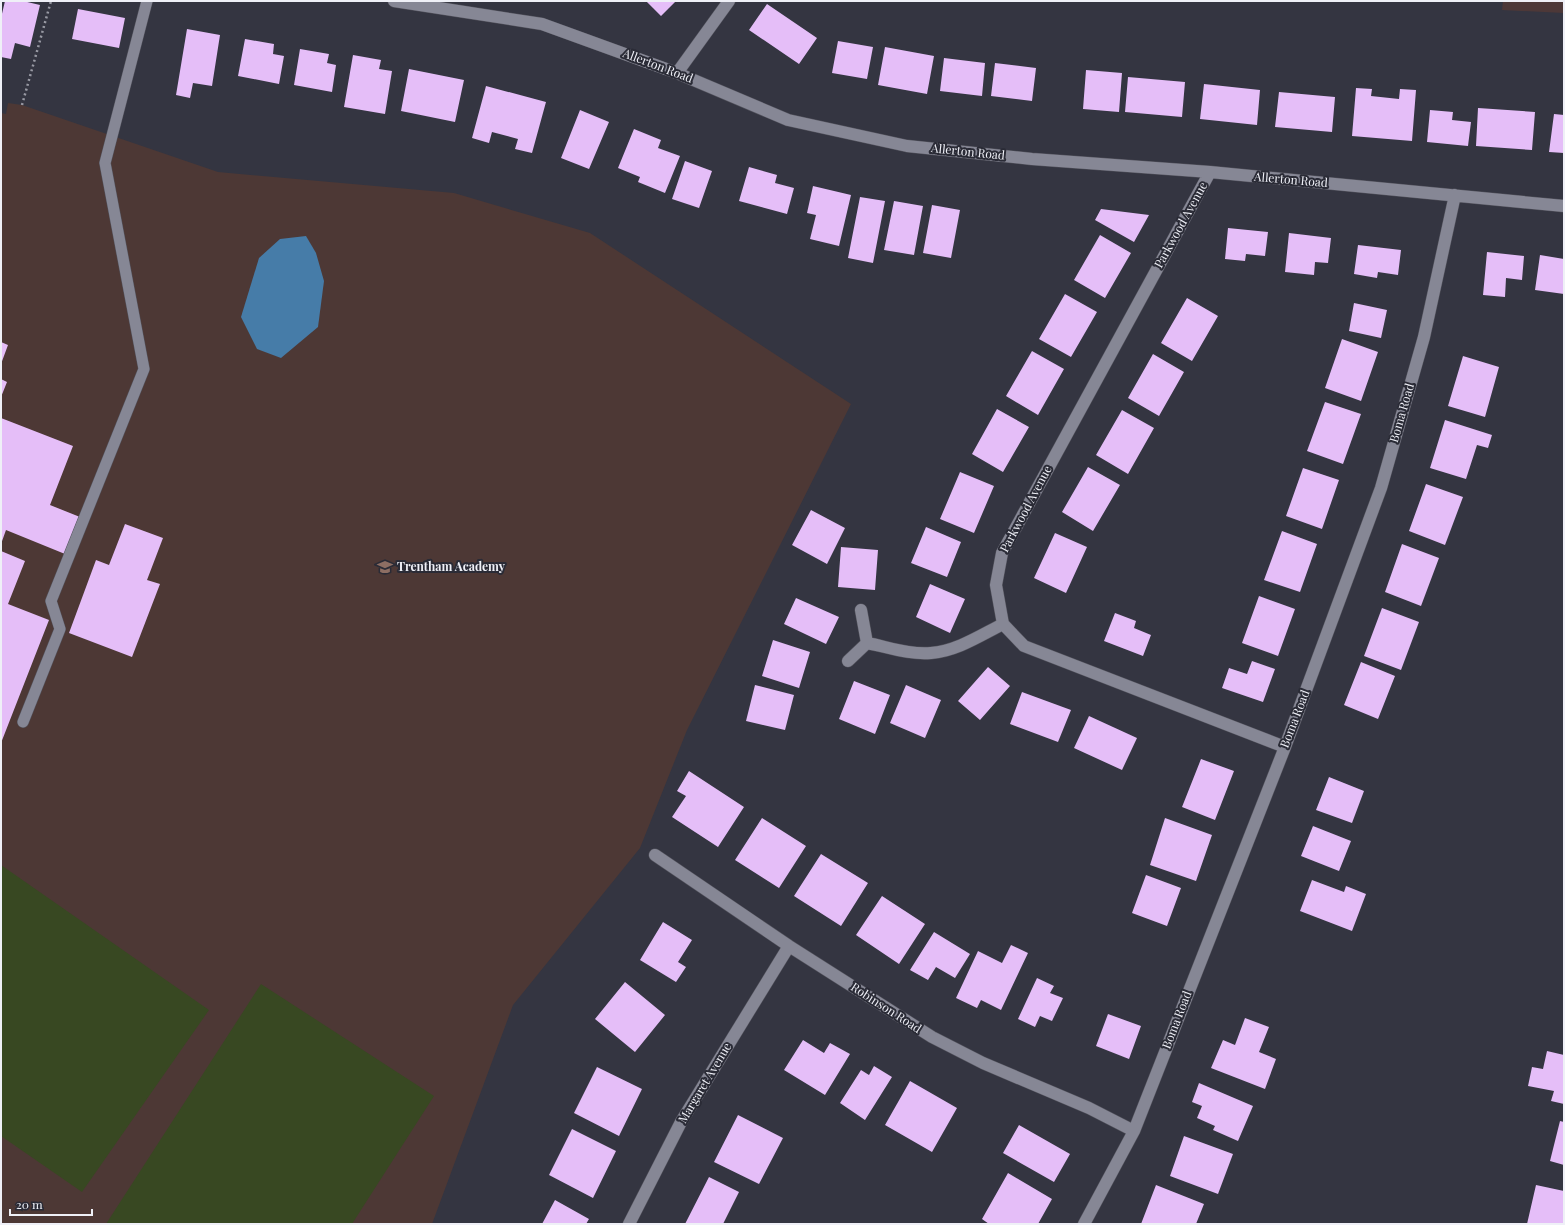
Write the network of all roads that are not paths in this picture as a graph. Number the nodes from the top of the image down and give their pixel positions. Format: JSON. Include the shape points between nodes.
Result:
{"nodes":[{"id":1,"x":147,"y":1,"type":"edge"},
{"id":2,"x":394,"y":1,"type":"edge"},
{"id":3,"x":729,"y":1,"type":"edge"},
{"id":4,"x":677,"y":72,"type":"junction"},
{"id":5,"x":1210,"y":172,"type":"junction"},
{"id":6,"x":1455,"y":196,"type":"junction"},
{"id":7,"x":1564,"y":206,"type":"edge"},
{"id":8,"x":861,"y":610,"type":"dead end"},
{"id":9,"x":1003,"y":624,"type":"junction"},
{"id":10,"x":867,"y":643,"type":"junction"},
{"id":11,"x":848,"y":661,"type":"dead end"},
{"id":12,"x":23,"y":722,"type":"dead end"},
{"id":13,"x":1284,"y":747,"type":"junction"},
{"id":14,"x":655,"y":855,"type":"dead end"},
{"id":15,"x":789,"y":946,"type":"junction"},
{"id":16,"x":1134,"y":1131,"type":"junction"},
{"id":17,"x":629,"y":1224,"type":"edge"},
{"id":18,"x":1084,"y":1224,"type":"edge"}],
"edges":[{"from":1,"to":12,"type":"lane","via":[[105,163],[144,369],[51,601],[60,629]]},
{"from":2,"to":4,"type":"street","name":"Allerton Road","via":[[542,24]]},
{"from":3,"to":4,"type":"street"},
{"from":4,"to":5,"type":"street","name":"Allerton Road","via":[[788,120],[907,146],[1032,159]]},
{"from":5,"to":6,"type":"street","name":"Allerton Road"},
{"from":5,"to":9,"type":"street","name":"Parkwood Avenue","via":[[1002,553],[996,585]]},
{"from":6,"to":7,"type":"street","name":"Allerton Road"},
{"from":6,"to":13,"type":"street","name":"Boma Road","via":[[1424,337],[1381,488]]},
{"from":8,"to":10,"type":"street"},
{"from":9,"to":10,"type":"street","via":[[957,647],[932,653],[911,652]]},
{"from":9,"to":13,"type":"street","via":[[1024,646]]},
{"from":10,"to":11,"type":"street"},
{"from":13,"to":16,"type":"street","name":"Boma Road"},
{"from":14,"to":15,"type":"street","name":"Robinson Road"},
{"from":15,"to":16,"type":"street","name":"Robinson Road","via":[[932,1037],[983,1063],[1089,1108]]},
{"from":15,"to":17,"type":"street","name":"Margaret Avenue","via":[[681,1122]]},
{"from":16,"to":18,"type":"street","name":"Boma Road"}]}
